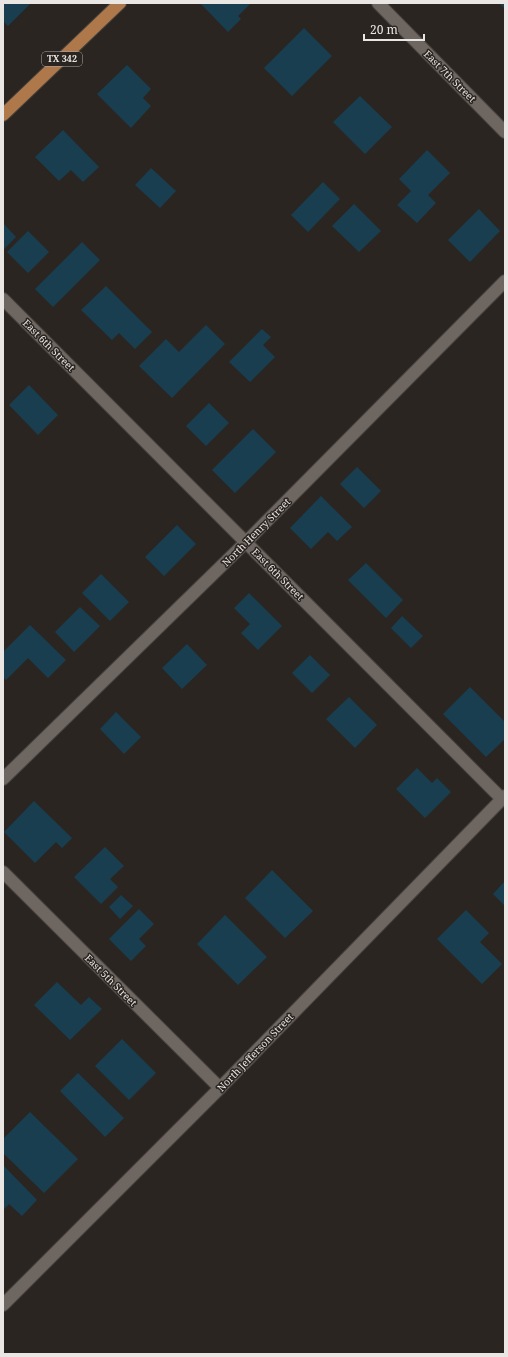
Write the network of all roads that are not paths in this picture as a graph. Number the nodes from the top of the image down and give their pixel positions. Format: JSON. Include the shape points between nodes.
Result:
{"nodes":[{"id":1,"x":120,"y":3,"type":"edge"},
{"id":2,"x":378,"y":3,"type":"edge"},
{"id":3,"x":3,"y":115,"type":"edge"},
{"id":4,"x":505,"y":132,"type":"edge"},
{"id":5,"x":505,"y":281,"type":"edge"},
{"id":6,"x":3,"y":299,"type":"edge"},
{"id":7,"x":246,"y":542,"type":"junction"},
{"id":8,"x":3,"y":779,"type":"edge"},
{"id":9,"x":504,"y":797,"type":"edge"},
{"id":10,"x":3,"y":872,"type":"edge"},
{"id":11,"x":220,"y":1088,"type":"junction"},
{"id":12,"x":3,"y":1305,"type":"edge"}],
"edges":[{"from":1,"to":3,"type":"main road","number":"TX 342"},
{"from":2,"to":4,"type":"street","name":"East 7th Street"},
{"from":5,"to":7,"type":"street","name":"North Henry Street"},
{"from":6,"to":7,"type":"street","name":"East 6th Street"},
{"from":7,"to":8,"type":"street","name":"North Henry Street"},
{"from":7,"to":9,"type":"street","name":"East 6th Street"},
{"from":9,"to":11,"type":"street","name":"North Jefferson Street"},
{"from":10,"to":11,"type":"street","name":"East 5th Street"},
{"from":11,"to":12,"type":"street","name":"North Jefferson Street"}]}
